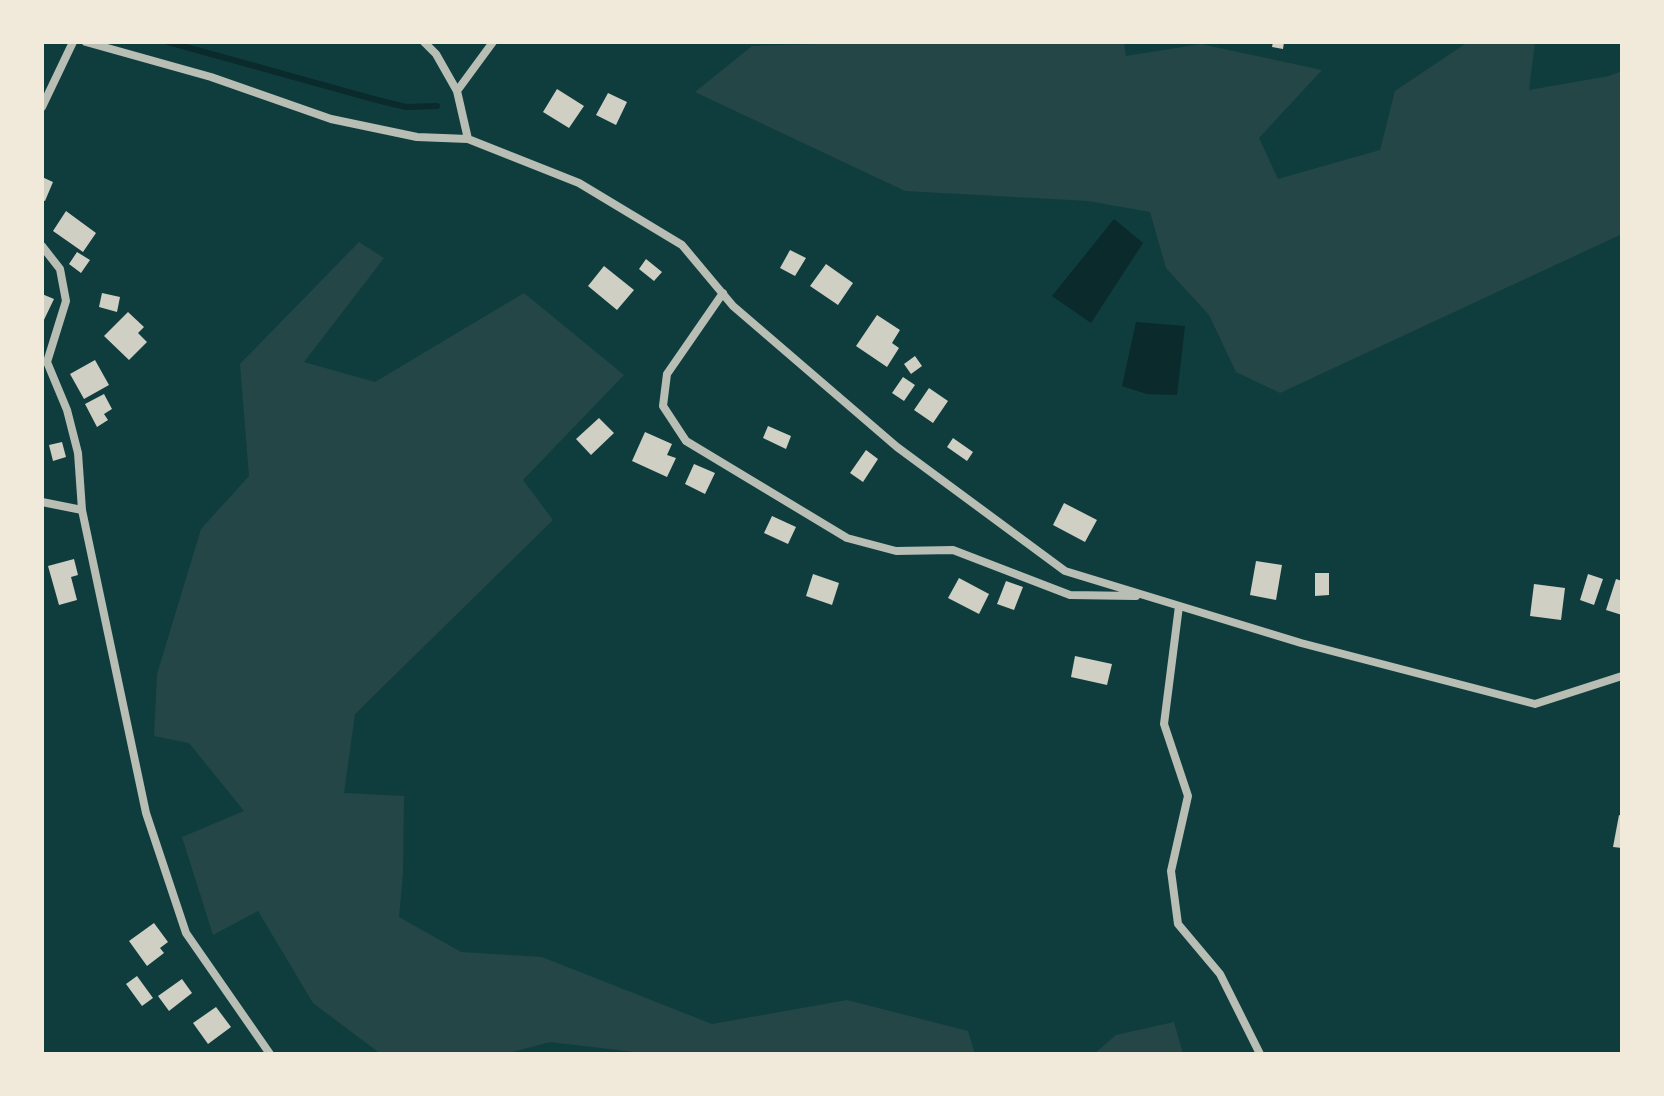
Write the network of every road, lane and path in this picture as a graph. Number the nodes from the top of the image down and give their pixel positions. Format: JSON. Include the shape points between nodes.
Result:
{"nodes":[{"id":1,"x":73,"y":42,"type":"edge"},
{"id":2,"x":86,"y":42,"type":"edge"},
{"id":3,"x":424,"y":42,"type":"edge"},
{"id":4,"x":493,"y":42,"type":"edge"},
{"id":5,"x":457,"y":91,"type":"junction"},
{"id":6,"x":42,"y":107,"type":"edge"},
{"id":7,"x":468,"y":139,"type":"junction"},
{"id":8,"x":42,"y":246,"type":"edge"},
{"id":9,"x":723,"y":293,"type":"junction"},
{"id":10,"x":42,"y":502,"type":"edge"},
{"id":11,"x":82,"y":510,"type":"junction"},
{"id":12,"x":1150,"y":597,"type":"junction"},
{"id":13,"x":1179,"y":606,"type":"junction"},
{"id":14,"x":1622,"y":676,"type":"edge"},
{"id":15,"x":270,"y":1054,"type":"edge"},
{"id":16,"x":1260,"y":1054,"type":"edge"}],
"edges":[{"from":1,"to":6,"type":"street"},
{"from":2,"to":7,"type":"street","via":[[211,77],[331,119],[417,137]]},
{"from":3,"to":5,"type":"street"},
{"from":4,"to":5,"type":"street"},
{"from":5,"to":7,"type":"street"},
{"from":7,"to":9,"type":"street","via":[[579,183],[682,245]]},
{"from":8,"to":11,"type":"street","via":[[60,269],[66,301],[47,362],[78,453]]},
{"from":9,"to":12,"type":"street","via":[[897,447],[1065,571]]},
{"from":9,"to":12,"type":"street","via":[[667,374],[663,406],[686,441],[847,538],[896,551],[953,550],[1070,595]]},
{"from":10,"to":11,"type":"street"},
{"from":11,"to":15,"type":"street","via":[[146,813],[186,933]]},
{"from":12,"to":13,"type":"street"},
{"from":13,"to":14,"type":"street","via":[[1535,704]]},
{"from":13,"to":16,"type":"street","via":[[1164,724],[1188,796],[1171,871],[1178,924],[1220,974]]}]}
